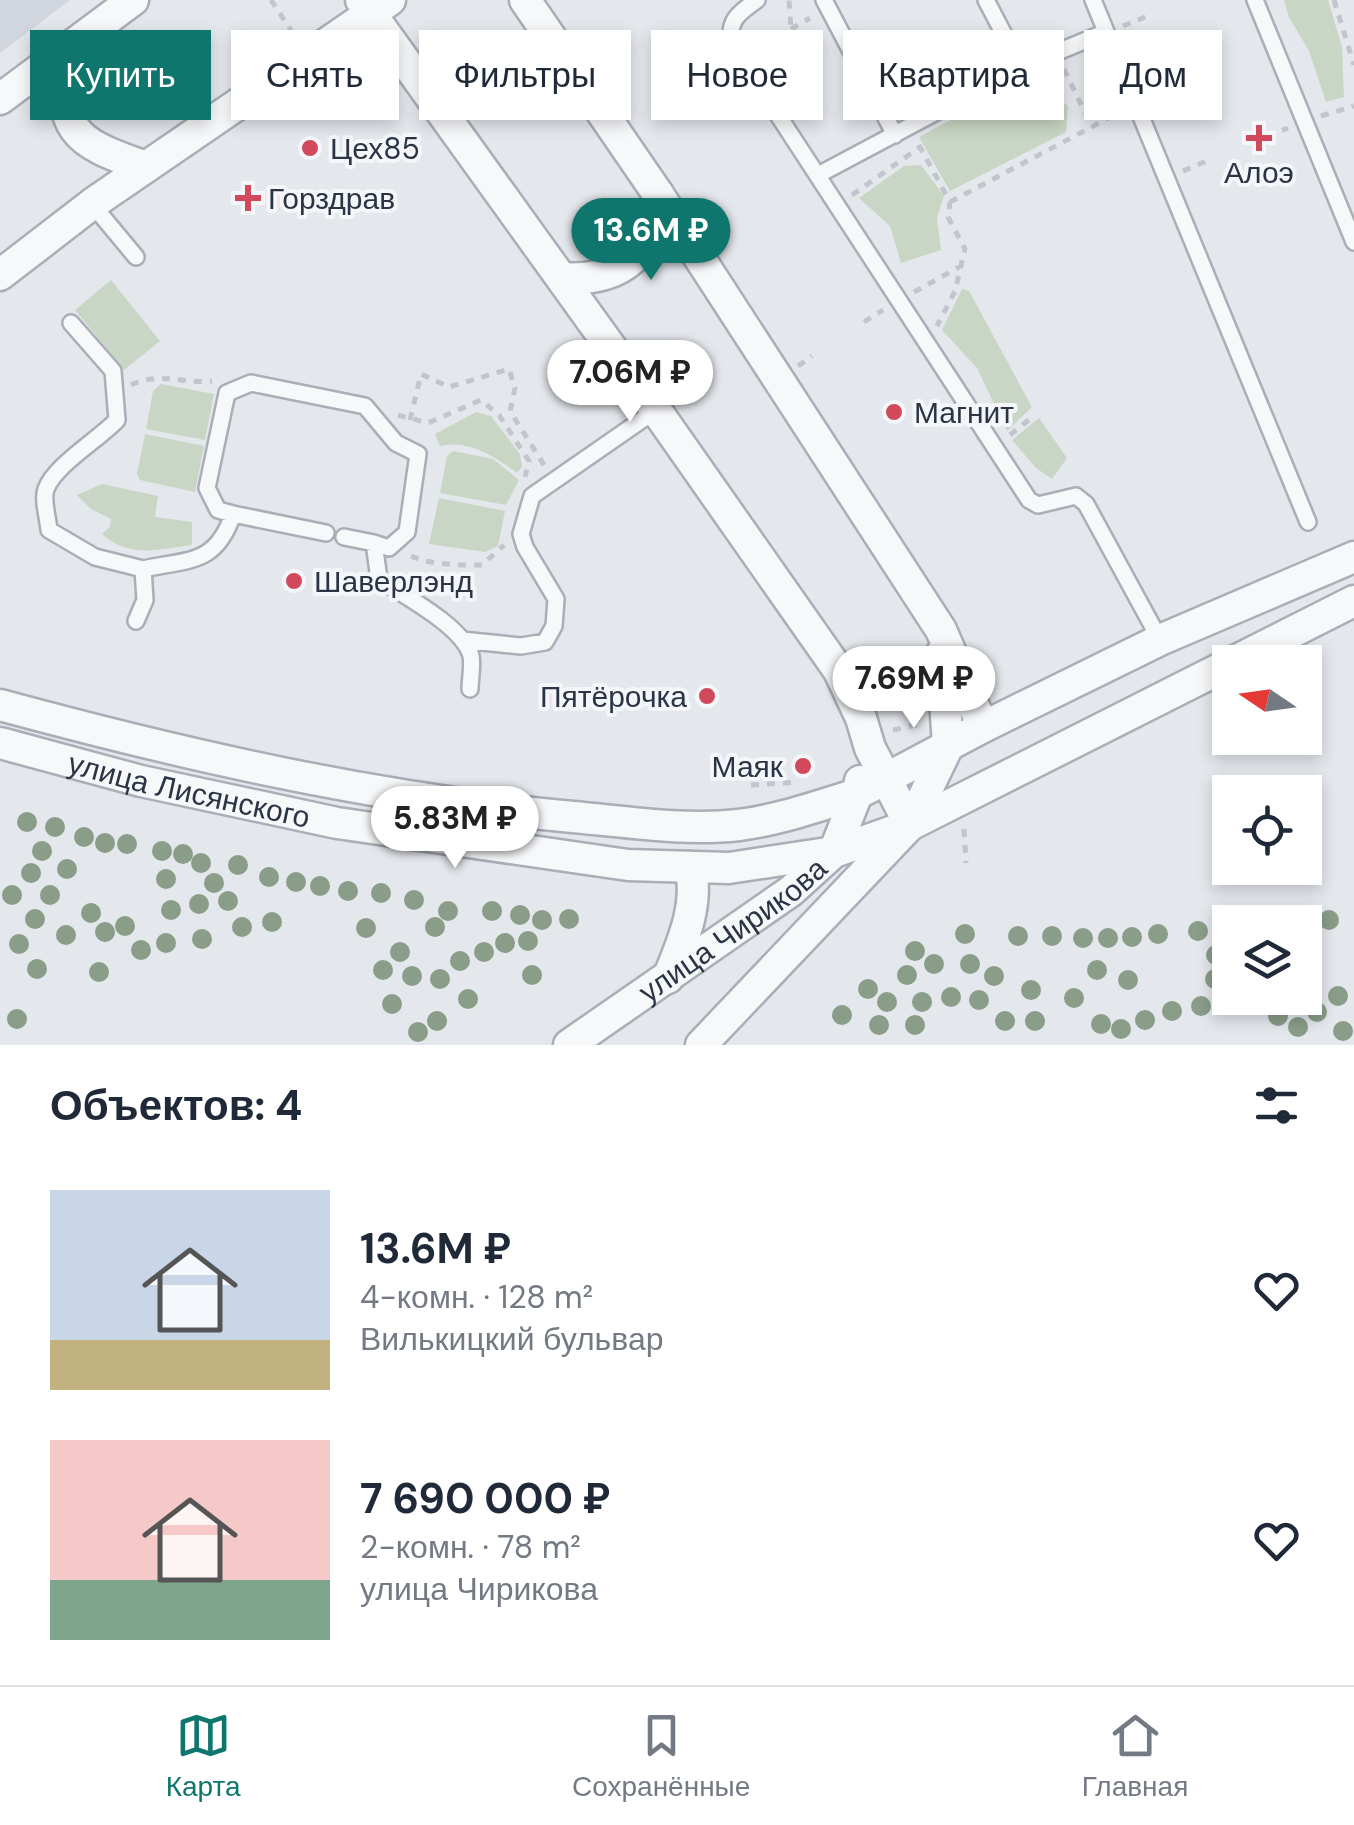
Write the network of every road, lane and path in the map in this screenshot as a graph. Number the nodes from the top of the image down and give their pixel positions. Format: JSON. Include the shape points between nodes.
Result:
{"nodes":[{"id":1,"x":133,"y":0,"type":"edge"},
{"id":2,"x":271,"y":0,"type":"edge"},
{"id":3,"x":525,"y":0,"type":"edge"},
{"id":4,"x":757,"y":0,"type":"edge"},
{"id":5,"x":788,"y":0,"type":"edge"},
{"id":6,"x":824,"y":0,"type":"edge"},
{"id":7,"x":986,"y":0,"type":"edge"},
{"id":8,"x":1093,"y":0,"type":"edge"},
{"id":9,"x":1255,"y":0,"type":"edge"},
{"id":10,"x":1334,"y":0,"type":"edge"},
{"id":11,"x":373,"y":4,"type":"edge"},
{"id":12,"x":1150,"y":14,"type":"dead end"},
{"id":13,"x":90,"y":30,"type":"edge"},
{"id":14,"x":290,"y":30,"type":"edge"},
{"id":15,"x":731,"y":30,"type":"edge"},
{"id":16,"x":790,"y":30,"type":"edge"},
{"id":17,"x":1001,"y":30,"type":"edge"},
{"id":18,"x":1105,"y":30,"type":"edge"},
{"id":19,"x":1111,"y":30,"type":"edge"},
{"id":20,"x":1354,"y":65,"type":"edge"},
{"id":21,"x":1064,"y":69,"type":"edge"},
{"id":22,"x":30,"y":75,"type":"edge"},
{"id":23,"x":0,"y":98,"type":"edge"},
{"id":24,"x":69,"y":120,"type":"edge"},
{"id":25,"x":781,"y":120,"type":"edge"},
{"id":26,"x":923,"y":120,"type":"edge"},
{"id":27,"x":1105,"y":120,"type":"edge"},
{"id":28,"x":1142,"y":120,"type":"edge"},
{"id":29,"x":1092,"y":127,"type":"junction"},
{"id":30,"x":902,"y":131,"type":"junction"},
{"id":31,"x":920,"y":147,"type":"junction"},
{"id":32,"x":1210,"y":160,"type":"dead end"},
{"id":33,"x":146,"y":167,"type":"junction"},
{"id":34,"x":818,"y":176,"type":"junction"},
{"id":35,"x":1166,"y":178,"type":"junction"},
{"id":36,"x":658,"y":194,"type":"junction"},
{"id":37,"x":950,"y":202,"type":"junction"},
{"id":38,"x":92,"y":204,"type":"junction"},
{"id":39,"x":837,"y":206,"type":"junction"},
{"id":40,"x":1354,"y":242,"type":"edge"},
{"id":41,"x":136,"y":257,"type":"dead end"},
{"id":42,"x":0,"y":275,"type":"edge"},
{"id":43,"x":562,"y":278,"type":"junction"},
{"id":44,"x":72,"y":322,"type":"dead end"},
{"id":45,"x":922,"y":336,"type":"junction"},
{"id":46,"x":812,"y":356,"type":"dead end"},
{"id":47,"x":796,"y":367,"type":"dead end"},
{"id":48,"x":214,"y":381,"type":"dead end"},
{"id":49,"x":130,"y":386,"type":"dead end"},
{"id":50,"x":390,"y":406,"type":"dead end"},
{"id":51,"x":656,"y":410,"type":"junction"},
{"id":52,"x":1035,"y":416,"type":"dead end"},
{"id":53,"x":410,"y":419,"type":"junction"},
{"id":54,"x":404,"y":447,"type":"junction"},
{"id":55,"x":995,"y":447,"type":"junction"},
{"id":56,"x":553,"y":481,"type":"junction"},
{"id":57,"x":522,"y":486,"type":"dead end"},
{"id":58,"x":233,"y":514,"type":"junction"},
{"id":59,"x":1308,"y":522,"type":"dead end"},
{"id":60,"x":508,"y":530,"type":"dead end"},
{"id":61,"x":326,"y":533,"type":"dead end"},
{"id":62,"x":344,"y":537,"type":"dead end"},
{"id":63,"x":374,"y":543,"type":"junction"},
{"id":64,"x":393,"y":544,"type":"junction"},
{"id":65,"x":1354,"y":557,"type":"edge"},
{"id":66,"x":143,"y":570,"type":"junction"},
{"id":67,"x":1354,"y":601,"type":"edge"},
{"id":68,"x":136,"y":621,"type":"dead end"},
{"id":69,"x":940,"y":630,"type":"junction"},
{"id":70,"x":462,"y":640,"type":"junction"},
{"id":71,"x":1160,"y":640,"type":"junction"},
{"id":72,"x":470,"y":689,"type":"dead end"},
{"id":73,"x":0,"y":704,"type":"edge"},
{"id":74,"x":983,"y":727,"type":"junction"},
{"id":75,"x":0,"y":743,"type":"edge"},
{"id":76,"x":948,"y":746,"type":"junction"},
{"id":77,"x":870,"y":748,"type":"junction"},
{"id":78,"x":886,"y":780,"type":"junction"},
{"id":79,"x":856,"y":794,"type":"junction"},
{"id":80,"x":910,"y":824,"type":"junction"},
{"id":81,"x":834,"y":852,"type":"junction"},
{"id":82,"x":690,"y":867,"type":"junction"},
{"id":83,"x":668,"y":978,"type":"junction"},
{"id":84,"x":569,"y":1045,"type":"edge"},
{"id":85,"x":701,"y":1045,"type":"edge"}],
"edges":[{"from":1,"to":13,"type":"street"},
{"from":2,"to":14,"type":"path"},
{"from":3,"to":36,"type":"street"},
{"from":4,"to":15,"type":"lane"},
{"from":5,"to":16,"type":"path"},
{"from":6,"to":30,"type":"lane"},
{"from":7,"to":17,"type":"lane"},
{"from":8,"to":18,"type":"lane"},
{"from":9,"to":40,"type":"lane"},
{"from":10,"to":20,"type":"path"},
{"from":11,"to":33,"type":"street"},
{"from":11,"to":43,"type":"street"},
{"from":12,"to":19,"type":"path"},
{"from":21,"to":29,"type":"path"},
{"from":22,"to":23,"type":"street"},
{"from":24,"to":33,"type":"street","via":[[86,142]]},
{"from":25,"to":34,"type":"lane"},
{"from":26,"to":30,"type":"lane"},
{"from":27,"to":29,"type":"path"},
{"from":28,"to":35,"type":"lane"},
{"from":29,"to":37,"type":"path"},
{"from":30,"to":31,"type":"path"},
{"from":30,"to":34,"type":"lane"},
{"from":31,"to":37,"type":"path"},
{"from":31,"to":39,"type":"path"},
{"from":32,"to":35,"type":"path"},
{"from":33,"to":38,"type":"street"},
{"from":34,"to":39,"type":"lane"},
{"from":35,"to":59,"type":"lane"},
{"from":36,"to":43,"type":"street","via":[[652,230],[631,261],[586,280]]},
{"from":36,"to":69,"type":"street"},
{"from":37,"to":45,"type":"path","via":[[948,217],[964,249],[955,291],[938,326]]},
{"from":38,"to":41,"type":"lane"},
{"from":38,"to":42,"type":"street"},
{"from":39,"to":45,"type":"lane"},
{"from":43,"to":51,"type":"street"},
{"from":44,"to":66,"type":"lane","via":[[114,370],[117,420],[60,468],[45,491],[49,530],[95,557]]},
{"from":45,"to":55,"type":"lane"},
{"from":46,"to":47,"type":"path"},
{"from":48,"to":49,"type":"path","via":[[151,376]]},
{"from":50,"to":53,"type":"path"},
{"from":51,"to":56,"type":"lane"},
{"from":51,"to":77,"type":"street","via":[[839,671]]},
{"from":52,"to":55,"type":"path"},
{"from":53,"to":54,"type":"path"},
{"from":53,"to":56,"type":"path","via":[[421,374],[448,387],[509,369],[515,388],[510,411]]},
{"from":53,"to":57,"type":"path","via":[[428,423],[481,400],[499,414],[529,461]]},
{"from":54,"to":58,"type":"lane","via":[[366,406],[251,383],[227,394],[207,488],[218,510]]},
{"from":54,"to":64,"type":"lane","via":[[418,454],[406,532]]},
{"from":55,"to":71,"type":"lane","via":[[1038,506],[1076,496],[1086,504]]},
{"from":56,"to":70,"type":"lane","via":[[532,496],[520,534],[556,600],[545,642]]},
{"from":58,"to":61,"type":"lane"},
{"from":58,"to":66,"type":"lane","via":[[207,556]]},
{"from":60,"to":64,"type":"path","via":[[504,547],[482,565],[426,562]]},
{"from":62,"to":63,"type":"lane"},
{"from":63,"to":64,"type":"lane"},
{"from":63,"to":70,"type":"lane","via":[[379,578]]},
{"from":65,"to":71,"type":"street"},
{"from":66,"to":68,"type":"lane","via":[[145,600]]},
{"from":67,"to":80,"type":"street","name":"улица Чирикова"},
{"from":69,"to":74,"type":"street"},
{"from":69,"to":76,"type":"street"},
{"from":70,"to":72,"type":"lane","via":[[471,656]]},
{"from":71,"to":74,"type":"street"},
{"from":73,"to":79,"type":"street","name":"улица Лисянского","via":[[150,746],[507,811],[697,828],[777,818]]},
{"from":74,"to":76,"type":"street"},
{"from":75,"to":82,"type":"street","name":"улица Лисянского","via":[[337,823],[628,865]]},
{"from":76,"to":78,"type":"street"},
{"from":76,"to":80,"type":"street"},
{"from":77,"to":78,"type":"street"},
{"from":77,"to":79,"type":"street","name":"улица Чирикова"},
{"from":78,"to":79,"type":"street"},
{"from":78,"to":80,"type":"street"},
{"from":79,"to":81,"type":"street","name":"улица Чирикова"},
{"from":80,"to":81,"type":"street","name":"улица Лисянского"},
{"from":80,"to":85,"type":"street","name":"улица Чирикова"},
{"from":81,"to":82,"type":"street","name":"улица Лисянского","via":[[729,868]]},
{"from":81,"to":83,"type":"street","name":"улица Чирикова","via":[[791,892]]},
{"from":82,"to":83,"type":"street","via":[[692,903]]},
{"from":83,"to":84,"type":"street","name":"улица Чирикова"}]}
